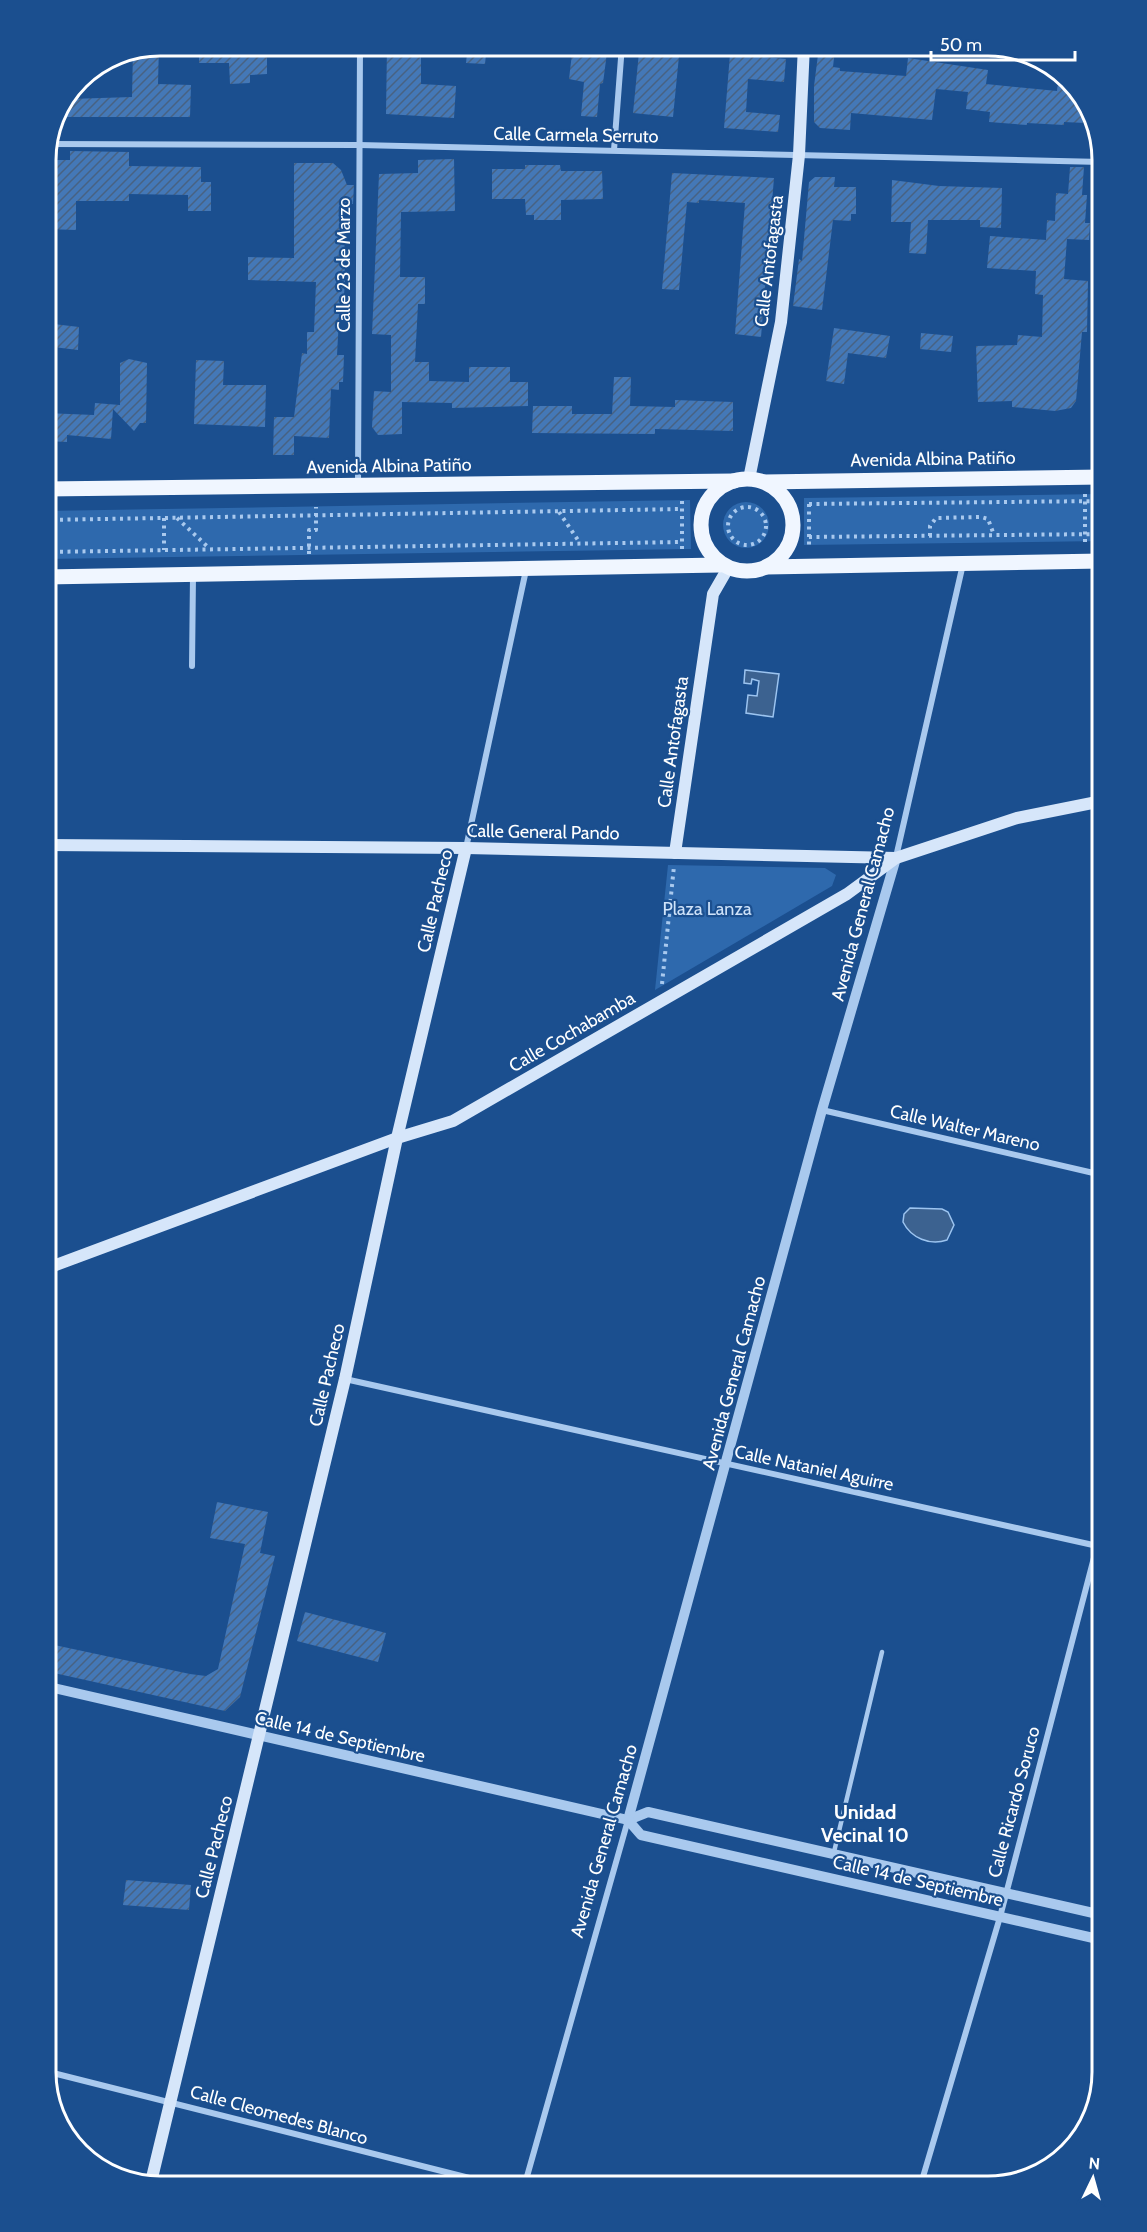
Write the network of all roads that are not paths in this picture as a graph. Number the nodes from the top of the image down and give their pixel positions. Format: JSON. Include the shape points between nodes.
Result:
{"nodes":[{"id":1,"x":360,"y":56,"type":"edge"},
{"id":2,"x":621,"y":56,"type":"edge"},
{"id":3,"x":804,"y":56,"type":"edge"},
{"id":4,"x":57,"y":144,"type":"edge"},
{"id":5,"x":359,"y":145,"type":"junction"},
{"id":6,"x":614,"y":150,"type":"junction"},
{"id":7,"x":799,"y":155,"type":"junction"},
{"id":8,"x":1091,"y":162,"type":"edge"},
{"id":9,"x":1091,"y":477,"type":"edge"},
{"id":10,"x":749,"y":481,"type":"junction"},
{"id":11,"x":358,"y":485,"type":"junction"},
{"id":12,"x":56,"y":489,"type":"edge"},
{"id":13,"x":1091,"y":561,"type":"edge"},
{"id":14,"x":963,"y":564,"type":"junction"},
{"id":15,"x":724,"y":566,"type":"junction"},
{"id":16,"x":766,"y":567,"type":"junction"},
{"id":17,"x":527,"y":569,"type":"junction"},
{"id":18,"x":193,"y":574,"type":"junction"},
{"id":19,"x":56,"y":577,"type":"edge"},
{"id":20,"x":192,"y":666,"type":"dead end"},
{"id":21,"x":1091,"y":803,"type":"edge"},
{"id":22,"x":56,"y":844,"type":"edge"},
{"id":23,"x":466,"y":848,"type":"junction"},
{"id":24,"x":675,"y":853,"type":"junction"},
{"id":25,"x":896,"y":858,"type":"junction"},
{"id":26,"x":822,"y":1110,"type":"junction"},
{"id":27,"x":397,"y":1138,"type":"junction"},
{"id":28,"x":1091,"y":1172,"type":"edge"},
{"id":29,"x":56,"y":1265,"type":"edge"},
{"id":30,"x":345,"y":1379,"type":"junction"},
{"id":31,"x":726,"y":1464,"type":"junction"},
{"id":32,"x":1091,"y":1544,"type":"edge"},
{"id":33,"x":1091,"y":1579,"type":"edge"},
{"id":34,"x":882,"y":1652,"type":"dead end"},
{"id":35,"x":56,"y":1689,"type":"edge"},
{"id":36,"x":259,"y":1736,"type":"junction"},
{"id":37,"x":627,"y":1820,"type":"junction"},
{"id":38,"x":834,"y":1855,"type":"junction"},
{"id":39,"x":1005,"y":1894,"type":"junction"},
{"id":40,"x":1091,"y":1914,"type":"edge"},
{"id":41,"x":1000,"y":1917,"type":"junction"},
{"id":42,"x":1091,"y":1938,"type":"edge"},
{"id":43,"x":56,"y":2074,"type":"edge"},
{"id":44,"x":171,"y":2102,"type":"junction"},
{"id":45,"x":152,"y":2176,"type":"edge"},
{"id":46,"x":463,"y":2176,"type":"edge"},
{"id":47,"x":527,"y":2176,"type":"edge"},
{"id":48,"x":923,"y":2176,"type":"edge"}],
"edges":[{"from":1,"to":5,"type":"street","name":"Calle 23 de Marzo"},
{"from":2,"to":6,"type":"street"},
{"from":3,"to":7,"type":"main road","name":"Calle Antofagasta"},
{"from":4,"to":5,"type":"street","name":"Calle Carmela Serruto"},
{"from":5,"to":6,"type":"street","name":"Calle Carmela Serruto"},
{"from":5,"to":11,"type":"street","name":"Calle 23 de Marzo"},
{"from":6,"to":7,"type":"street","name":"Calle Carmela Serruto"},
{"from":7,"to":8,"type":"street","name":"Calle Carmela Serruto"},
{"from":7,"to":10,"type":"main road","name":"Calle Antofagasta","via":[[781,322]]},
{"from":9,"to":10,"type":"main road","name":"Avenida Albina Patiño"},
{"from":10,"to":11,"type":"main road","name":"Avenida Albina Patiño"},
{"from":10,"to":15,"type":"main road","via":[[720,487],[709,497],[703,511],[703,541]]},
{"from":10,"to":16,"type":"main road","via":[[780,491],[793,516],[788,546],[779,559]]},
{"from":11,"to":12,"type":"main road","name":"Avenida Albina Patiño"},
{"from":13,"to":14,"type":"main road"},
{"from":14,"to":16,"type":"main road"},
{"from":14,"to":25,"type":"street","name":"Avenida General Camacho"},
{"from":15,"to":16,"type":"main road","via":[[751,571]]},
{"from":15,"to":17,"type":"main road"},
{"from":15,"to":24,"type":"main road","name":"Calle Antofagasta","via":[[713,594]]},
{"from":17,"to":18,"type":"main road"},
{"from":17,"to":23,"type":"street","name":"Calle Pacheco"},
{"from":18,"to":19,"type":"main road"},
{"from":18,"to":20,"type":"street"},
{"from":21,"to":25,"type":"main road","name":"Calle Cochabamba","via":[[1017,818]]},
{"from":22,"to":23,"type":"main road","name":"Calle General Pando"},
{"from":23,"to":24,"type":"main road","name":"Calle General Pando"},
{"from":23,"to":27,"type":"main road","name":"Calle Pacheco"},
{"from":24,"to":25,"type":"main road","name":"Calle General Pando"},
{"from":25,"to":26,"type":"street","name":"Avenida General Camacho"},
{"from":25,"to":27,"type":"main road","name":"Calle Cochabamba","via":[[848,894],[453,1121]]},
{"from":26,"to":28,"type":"street","name":"Calle Walter Mareno"},
{"from":26,"to":31,"type":"street","name":"Avenida General Camacho"},
{"from":27,"to":29,"type":"main road","name":"Calle Cochabamba"},
{"from":27,"to":30,"type":"main road","name":"Calle Pacheco"},
{"from":30,"to":31,"type":"street","name":"Calle Nataniel Aguirre"},
{"from":30,"to":36,"type":"main road","name":"Calle Pacheco"},
{"from":31,"to":32,"type":"street","name":"Calle Nataniel Aguirre"},
{"from":31,"to":37,"type":"street","name":"Avenida General Camacho"},
{"from":33,"to":39,"type":"street","name":"Calle Ricardo Soruco"},
{"from":34,"to":38,"type":"lane"},
{"from":35,"to":36,"type":"street","name":"Calle 14 de Septiembre"},
{"from":36,"to":37,"type":"street","name":"Calle 14 de Septiembre"},
{"from":36,"to":44,"type":"main road","name":"Calle Pacheco"},
{"from":37,"to":38,"type":"street","name":"Calle 14 de Septiembre","via":[[648,1812]]},
{"from":37,"to":41,"type":"street","name":"Calle 14 de Septiembre","via":[[641,1835]]},
{"from":37,"to":47,"type":"street","name":"Avenida General Camacho"},
{"from":38,"to":39,"type":"street","name":"Calle 14 de Septiembre"},
{"from":39,"to":40,"type":"street","name":"Calle 14 de Septiembre"},
{"from":39,"to":41,"type":"street","name":"Calle Ricardo Soruco"},
{"from":41,"to":42,"type":"street","name":"Calle 14 de Septiembre"},
{"from":41,"to":48,"type":"street","name":"Calle Ricardo Soruco"},
{"from":43,"to":44,"type":"street","name":"Calle Cleomedes Blanco"},
{"from":44,"to":45,"type":"main road","name":"Calle Pacheco"},
{"from":44,"to":46,"type":"street","name":"Calle Cleomedes Blanco"}]}
